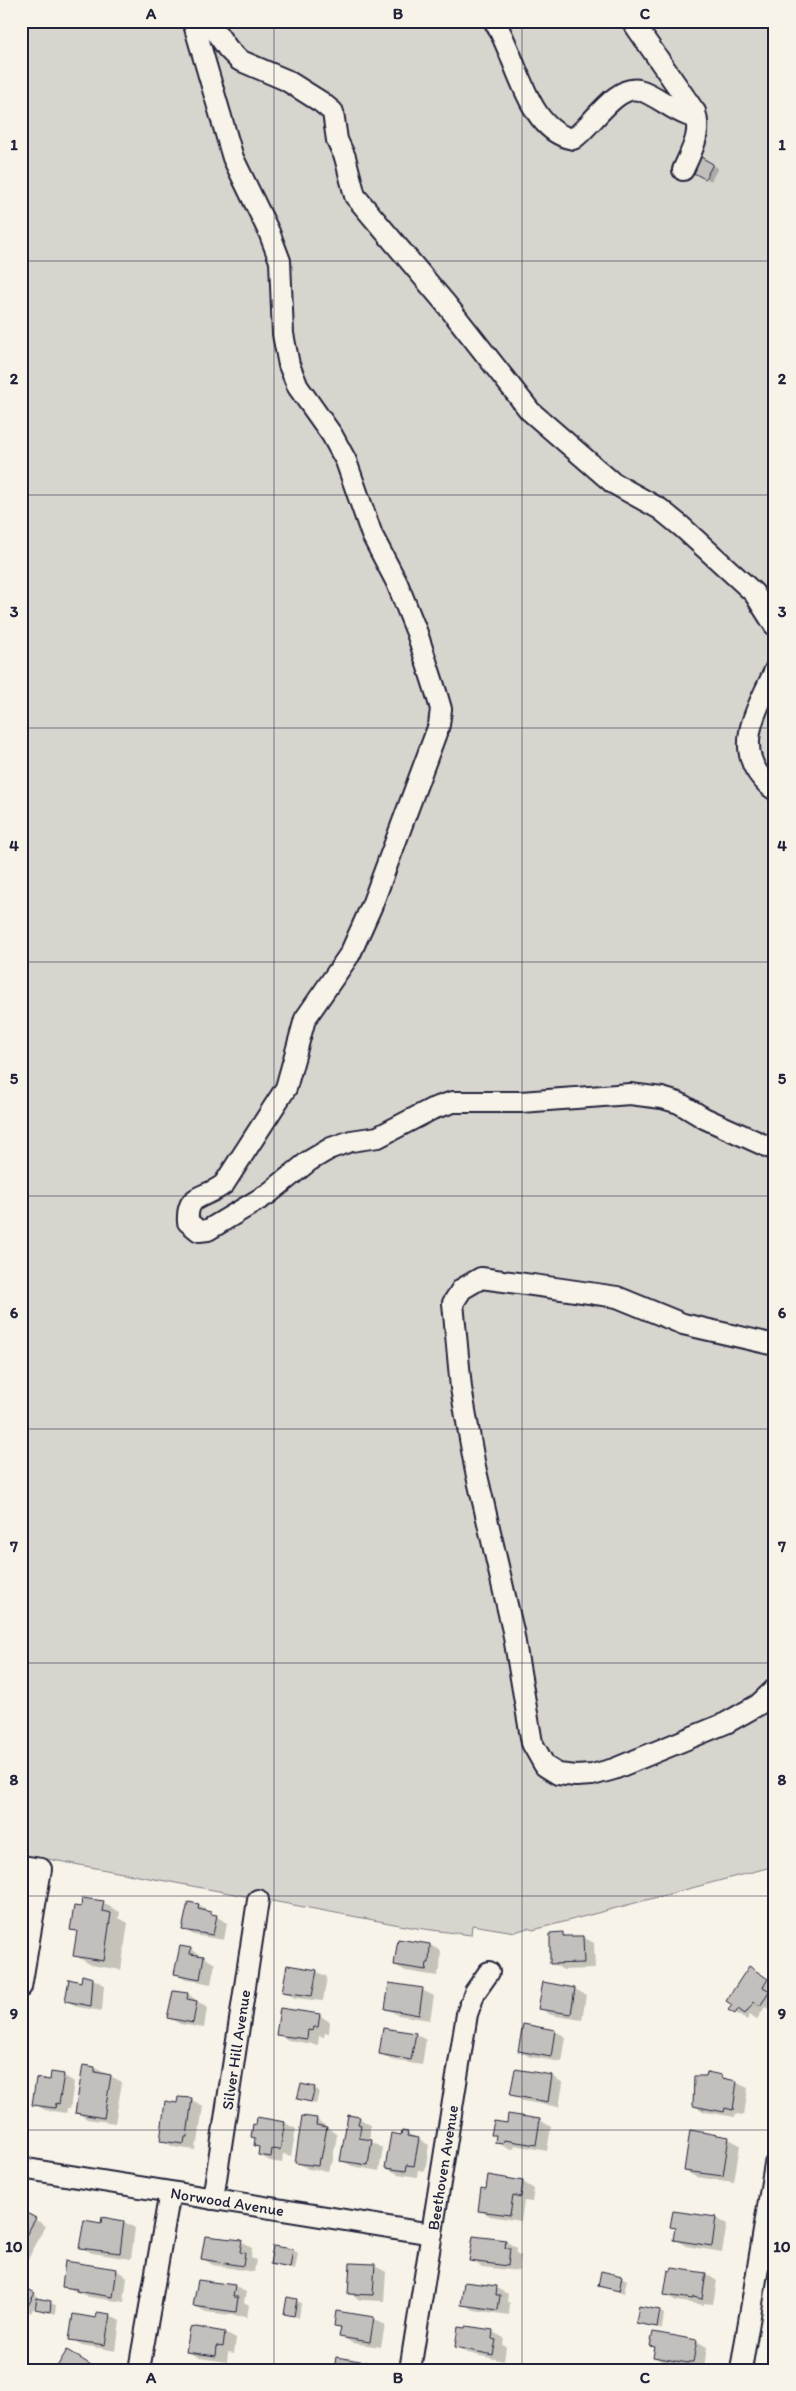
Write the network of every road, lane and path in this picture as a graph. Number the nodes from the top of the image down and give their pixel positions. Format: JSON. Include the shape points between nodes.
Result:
{"nodes":[{"id":1,"x":194,"y":21,"type":"edge"},
{"id":2,"x":208,"y":21,"type":"edge"},
{"id":3,"x":494,"y":21,"type":"edge"},
{"id":4,"x":632,"y":21,"type":"edge"},
{"id":5,"x":695,"y":112,"type":"junction"},
{"id":6,"x":683,"y":170,"type":"dead end"},
{"id":7,"x":775,"y":626,"type":"edge"},
{"id":8,"x":775,"y":670,"type":"edge"},
{"id":9,"x":775,"y":790,"type":"edge"},
{"id":10,"x":775,"y":1150,"type":"edge"},
{"id":11,"x":775,"y":1345,"type":"edge"},
{"id":12,"x":775,"y":1689,"type":"edge"},
{"id":13,"x":21,"y":1866,"type":"edge"},
{"id":14,"x":258,"y":1900,"type":"dead end"},
{"id":15,"x":489,"y":1972,"type":"dead end"},
{"id":16,"x":21,"y":1987,"type":"edge"},
{"id":17,"x":775,"y":2164,"type":"edge"},
{"id":18,"x":21,"y":2168,"type":"edge"},
{"id":19,"x":170,"y":2192,"type":"junction"},
{"id":20,"x":213,"y":2199,"type":"junction"},
{"id":21,"x":432,"y":2234,"type":"junction"},
{"id":22,"x":139,"y":2370,"type":"edge"},
{"id":23,"x":410,"y":2370,"type":"edge"},
{"id":24,"x":741,"y":2370,"type":"edge"}],
"edges":[{"from":1,"to":10,"type":"street","via":[[233,158],[280,261],[283,334],[289,365],[298,387],[346,461],[372,535],[398,584],[417,633],[440,709],[439,725],[372,904],[350,954],[305,1019],[286,1088],[224,1184],[213,1193],[192,1200],[188,1206],[188,1222],[199,1231],[208,1230],[268,1194],[308,1161],[331,1148],[378,1137],[432,1109],[453,1102],[521,1102],[630,1094],[662,1098],[679,1103]]},
{"from":2,"to":7,"type":"street","via":[[239,60],[286,80],[333,112],[355,196],[440,296],[530,411],[613,483],[660,510],[682,527],[754,593]]},
{"from":3,"to":5,"type":"street","via":[[535,111],[564,137],[573,139],[584,132],[611,101],[630,90],[639,90],[687,115]]},
{"from":4,"to":5,"type":"street"},
{"from":5,"to":6,"type":"street","via":[[698,132]]},
{"from":8,"to":9,"type":"street","via":[[754,716],[748,738],[754,768]]},
{"from":11,"to":12,"type":"street","via":[[683,1324],[617,1297],[481,1278],[462,1289],[453,1303],[461,1388],[475,1467],[513,1631],[532,1743],[545,1766],[558,1774],[576,1776],[614,1770],[726,1723],[758,1705]]},
{"from":13,"to":16,"type":"street","via":[[41,1869]]},
{"from":14,"to":20,"type":"street","name":"Silver Hill Avenue"},
{"from":15,"to":21,"type":"street","name":"Beethoven Avenue","via":[[475,1992],[467,2014]]},
{"from":17,"to":24,"type":"street"},
{"from":18,"to":19,"type":"street","name":"Norwood Avenue"},
{"from":19,"to":20,"type":"street","name":"Norwood Avenue"},
{"from":19,"to":22,"type":"street"},
{"from":20,"to":21,"type":"street","name":"Norwood Avenue"},
{"from":21,"to":23,"type":"street","name":"Beethoven Avenue"}]}
